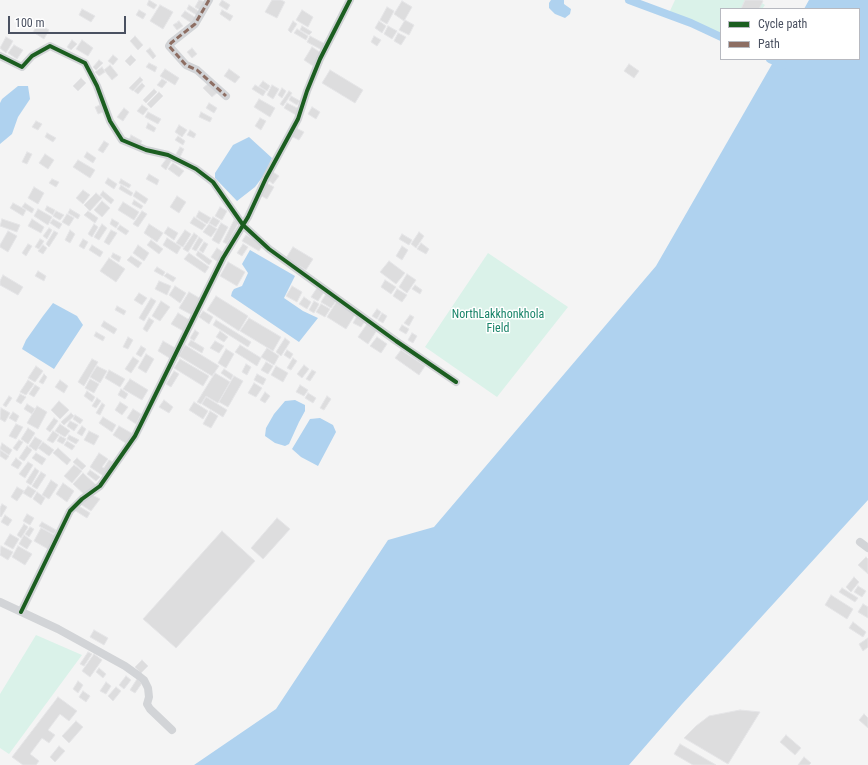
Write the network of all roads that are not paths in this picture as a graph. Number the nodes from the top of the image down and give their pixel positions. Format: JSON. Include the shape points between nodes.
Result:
{"nodes":[{"id":1,"x":209,"y":0,"type":"edge"},
{"id":2,"x":350,"y":0,"type":"edge"},
{"id":3,"x":0,"y":56,"type":"edge"},
{"id":4,"x":226,"y":96,"type":"dead end"},
{"id":5,"x":243,"y":224,"type":"junction"},
{"id":6,"x":456,"y":382,"type":"dead end"},
{"id":7,"x":860,"y":542,"type":"dead end"},
{"id":8,"x":868,"y":548,"type":"edge"},
{"id":9,"x":0,"y":602,"type":"edge"},
{"id":10,"x":21,"y":612,"type":"junction"},
{"id":11,"x":172,"y":730,"type":"dead end"}],
"edges":[{"from":1,"to":4,"type":"street","via":[[195,24],[168,46],[186,65],[197,70]]},
{"from":2,"to":5,"type":"street","via":[[320,59],[298,119]]},
{"from":3,"to":5,"type":"street","via":[[22,67],[32,56],[50,46],[85,63],[110,121],[122,140],[146,150],[168,155],[196,169],[213,182]]},
{"from":5,"to":6,"type":"street","via":[[274,253]]},
{"from":5,"to":10,"type":"street","via":[[223,258],[135,436],[100,486],[70,511]]},
{"from":7,"to":8,"type":"street"},
{"from":9,"to":10,"type":"street"},
{"from":10,"to":11,"type":"street","via":[[58,629],[139,676],[148,688],[147,704],[150,709]]}]}
